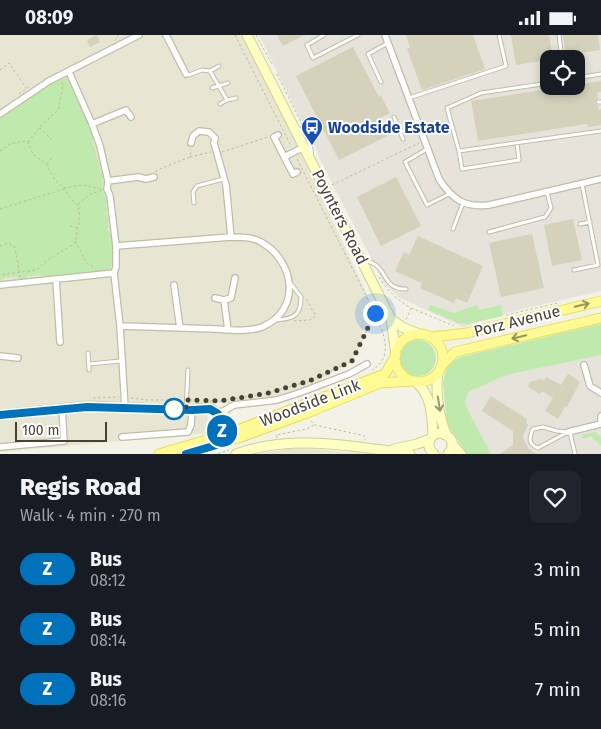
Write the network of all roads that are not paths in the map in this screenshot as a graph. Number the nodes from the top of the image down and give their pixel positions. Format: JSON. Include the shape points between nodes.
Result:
{"nodes":[{"id":1,"x":123,"y":35,"type":"edge"},
{"id":2,"x":139,"y":35,"type":"edge"},
{"id":3,"x":166,"y":35,"type":"edge"},
{"id":4,"x":248,"y":35,"type":"edge"},
{"id":5,"x":324,"y":35,"type":"edge"},
{"id":6,"x":358,"y":35,"type":"edge"},
{"id":7,"x":385,"y":35,"type":"edge"},
{"id":8,"x":499,"y":35,"type":"edge"},
{"id":9,"x":559,"y":35,"type":"edge"},
{"id":10,"x":354,"y":36,"type":"edge"},
{"id":11,"x":126,"y":42,"type":"junction"},
{"id":12,"x":388,"y":43,"type":"junction"},
{"id":13,"x":561,"y":50,"type":"edge"},
{"id":14,"x":219,"y":67,"type":"dead end"},
{"id":15,"x":210,"y":71,"type":"junction"},
{"id":16,"x":69,"y":72,"type":"junction"},
{"id":17,"x":186,"y":74,"type":"joint"},
{"id":18,"x":601,"y":75,"type":"edge"},
{"id":19,"x":585,"y":77,"type":"edge"},
{"id":20,"x":381,"y":82,"type":"dead end"},
{"id":21,"x":228,"y":83,"type":"dead end"},
{"id":22,"x":540,"y":84,"type":"edge"},
{"id":23,"x":218,"y":85,"type":"junction"},
{"id":24,"x":212,"y":88,"type":"dead end"},
{"id":25,"x":236,"y":98,"type":"dead end"},
{"id":26,"x":409,"y":98,"type":"junction"},
{"id":27,"x":227,"y":101,"type":"junction"},
{"id":28,"x":220,"y":104,"type":"dead end"},
{"id":29,"x":0,"y":115,"type":"edge"},
{"id":30,"x":131,"y":117,"type":"dead end"},
{"id":31,"x":394,"y":117,"type":"dead end"},
{"id":32,"x":92,"y":124,"type":"junction"},
{"id":33,"x":418,"y":124,"type":"junction"},
{"id":34,"x":293,"y":125,"type":"junction"},
{"id":35,"x":601,"y":131,"type":"edge"},
{"id":36,"x":400,"y":132,"type":"junction"},
{"id":37,"x":276,"y":136,"type":"road end"},
{"id":38,"x":403,"y":139,"type":"dead end"},
{"id":39,"x":191,"y":143,"type":"road end"},
{"id":40,"x":517,"y":143,"type":"junction"},
{"id":41,"x":304,"y":147,"type":"junction"},
{"id":42,"x":427,"y":149,"type":"junction"},
{"id":43,"x":459,"y":151,"type":"junction"},
{"id":44,"x":284,"y":157,"type":"junction"},
{"id":45,"x":311,"y":159,"type":"junction"},
{"id":46,"x":297,"y":172,"type":"dead end"},
{"id":47,"x":154,"y":177,"type":"road end"},
{"id":48,"x":224,"y":179,"type":"junction"},
{"id":49,"x":601,"y":179,"type":"edge"},
{"id":50,"x":108,"y":181,"type":"junction"},
{"id":51,"x":582,"y":184,"type":"junction"},
{"id":52,"x":547,"y":192,"type":"junction"},
{"id":53,"x":449,"y":194,"type":"junction"},
{"id":54,"x":194,"y":203,"type":"dead end"},
{"id":55,"x":463,"y":203,"type":"junction"},
{"id":56,"x":590,"y":222,"type":"junction"},
{"id":57,"x":580,"y":224,"type":"dead end"},
{"id":58,"x":453,"y":229,"type":"dead end"},
{"id":59,"x":489,"y":231,"type":"dead end"},
{"id":60,"x":231,"y":237,"type":"junction"},
{"id":61,"x":116,"y":246,"type":"junction"},
{"id":62,"x":360,"y":259,"type":"junction"},
{"id":63,"x":574,"y":270,"type":"dead end"},
{"id":64,"x":114,"y":273,"type":"junction"},
{"id":65,"x":235,"y":278,"type":"dead end"},
{"id":66,"x":56,"y":279,"type":"junction"},
{"id":67,"x":290,"y":284,"type":"junction"},
{"id":68,"x":0,"y":285,"type":"edge"},
{"id":69,"x":174,"y":285,"type":"dead end"},
{"id":70,"x":406,"y":289,"type":"dead end"},
{"id":71,"x":215,"y":298,"type":"dead end"},
{"id":72,"x":224,"y":300,"type":"junction"},
{"id":73,"x":601,"y":301,"type":"edge"},
{"id":74,"x":601,"y":318,"type":"edge"},
{"id":75,"x":391,"y":319,"type":"junction"},
{"id":76,"x":274,"y":320,"type":"junction"},
{"id":77,"x":120,"y":326,"type":"junction"},
{"id":78,"x":180,"y":328,"type":"junction"},
{"id":79,"x":228,"y":329,"type":"junction"},
{"id":80,"x":419,"y":334,"type":"junction"},
{"id":81,"x":432,"y":337,"type":"junction"},
{"id":82,"x":60,"y":342,"type":"dead end"},
{"id":83,"x":88,"y":353,"type":"dead end"},
{"id":84,"x":0,"y":356,"type":"edge"},
{"id":85,"x":396,"y":356,"type":"junction"},
{"id":86,"x":18,"y":358,"type":"dead end"},
{"id":87,"x":122,"y":361,"type":"junction"},
{"id":88,"x":89,"y":363,"type":"junction"},
{"id":89,"x":367,"y":364,"type":"dead end"},
{"id":90,"x":443,"y":365,"type":"junction"},
{"id":91,"x":584,"y":365,"type":"dead end"},
{"id":92,"x":188,"y":370,"type":"dead end"},
{"id":93,"x":89,"y":371,"type":"dead end"},
{"id":94,"x":438,"y":373,"type":"junction"},
{"id":95,"x":414,"y":381,"type":"junction"},
{"id":96,"x":601,"y":393,"type":"edge"},
{"id":97,"x":188,"y":407,"type":"junction"},
{"id":98,"x":125,"y":408,"type":"junction"},
{"id":99,"x":62,"y":409,"type":"junction"},
{"id":100,"x":218,"y":414,"type":"junction"},
{"id":101,"x":0,"y":415,"type":"edge"},
{"id":102,"x":601,"y":416,"type":"edge"},
{"id":103,"x":601,"y":424,"type":"edge"},
{"id":104,"x":569,"y":431,"type":"junction"},
{"id":105,"x":446,"y":434,"type":"junction"},
{"id":106,"x":122,"y":437,"type":"dead end"},
{"id":107,"x":228,"y":437,"type":"junction"},
{"id":108,"x":432,"y":437,"type":"junction"},
{"id":109,"x":452,"y":444,"type":"junction"},
{"id":110,"x":0,"y":447,"type":"edge"},
{"id":111,"x":362,"y":447,"type":"edge"},
{"id":112,"x":386,"y":450,"type":"junction"},
{"id":113,"x":159,"y":454,"type":"edge"},
{"id":114,"x":186,"y":454,"type":"edge"},
{"id":115,"x":236,"y":454,"type":"edge"},
{"id":116,"x":410,"y":454,"type":"edge"},
{"id":117,"x":434,"y":454,"type":"edge"},
{"id":118,"x":448,"y":454,"type":"edge"},
{"id":119,"x":461,"y":454,"type":"edge"},
{"id":120,"x":575,"y":454,"type":"edge"}],
"edges":[{"from":1,"to":11,"type":"street"},
{"from":2,"to":11,"type":"street"},
{"from":3,"to":17,"type":"street"},
{"from":4,"to":34,"type":"street","name":"Poynters Road"},
{"from":5,"to":10,"type":"lane","via":[[307,45],[313,58]]},
{"from":6,"to":10,"type":"lane"},
{"from":7,"to":12,"type":"street"},
{"from":8,"to":26,"type":"lane","via":[[506,66]]},
{"from":9,"to":13,"type":"lane"},
{"from":11,"to":16,"type":"street"},
{"from":12,"to":20,"type":"lane","via":[[368,54]]},
{"from":12,"to":26,"type":"street"},
{"from":14,"to":15,"type":"lane"},
{"from":15,"to":17,"type":"lane"},
{"from":15,"to":23,"type":"lane"},
{"from":16,"to":29,"type":"street","via":[[29,93]]},
{"from":16,"to":32,"type":"street"},
{"from":18,"to":19,"type":"lane"},
{"from":21,"to":23,"type":"lane"},
{"from":22,"to":43,"type":"lane","via":[[480,93],[447,108]]},
{"from":23,"to":24,"type":"lane"},
{"from":23,"to":27,"type":"lane"},
{"from":25,"to":27,"type":"lane"},
{"from":26,"to":33,"type":"street"},
{"from":27,"to":28,"type":"lane"},
{"from":30,"to":32,"type":"street","via":[[126,110]]},
{"from":31,"to":36,"type":"lane"},
{"from":32,"to":50,"type":"street"},
{"from":33,"to":36,"type":"lane"},
{"from":33,"to":42,"type":"street"},
{"from":34,"to":41,"type":"street","name":"Poynters Road"},
{"from":34,"to":45,"type":"lane","via":[[303,131],[313,151]]},
{"from":35,"to":40,"type":"lane"},
{"from":36,"to":38,"type":"lane"},
{"from":37,"to":44,"type":"street"},
{"from":39,"to":48,"type":"street","via":[[196,133],[202,131],[215,138]]},
{"from":40,"to":43,"type":"lane"},
{"from":40,"to":43,"type":"lane","via":[[520,160],[462,169]]},
{"from":41,"to":44,"type":"street"},
{"from":41,"to":45,"type":"street","name":"Poynters Road"},
{"from":42,"to":53,"type":"street","via":[[438,179]]},
{"from":42,"to":53,"type":"lane","via":[[404,162],[427,205]]},
{"from":44,"to":46,"type":"street","via":[[293,174]]},
{"from":45,"to":62,"type":"street","name":"Poynters Road"},
{"from":47,"to":50,"type":"street"},
{"from":48,"to":54,"type":"lane","via":[[197,186],[193,193]]},
{"from":48,"to":60,"type":"street"},
{"from":49,"to":51,"type":"street"},
{"from":50,"to":61,"type":"street","via":[[106,189],[110,197]]},
{"from":51,"to":52,"type":"street"},
{"from":51,"to":56,"type":"lane"},
{"from":52,"to":55,"type":"street","via":[[489,205]]},
{"from":52,"to":59,"type":"lane","via":[[551,208],[545,217]]},
{"from":53,"to":55,"type":"street"},
{"from":55,"to":58,"type":"lane"},
{"from":56,"to":57,"type":"lane"},
{"from":56,"to":63,"type":"lane","via":[[598,265]]},
{"from":60,"to":61,"type":"street"},
{"from":60,"to":67,"type":"street","via":[[248,237],[272,249],[288,272]]},
{"from":61,"to":64,"type":"street"},
{"from":62,"to":70,"type":"lane","via":[[378,266],[390,286]]},
{"from":62,"to":75,"type":"street","name":"Poynters Road"},
{"from":64,"to":66,"type":"street"},
{"from":64,"to":77,"type":"street"},
{"from":65,"to":72,"type":"street","via":[[231,297]]},
{"from":66,"to":68,"type":"street"},
{"from":66,"to":82,"type":"street"},
{"from":67,"to":76,"type":"street","via":[[286,305]]},
{"from":67,"to":76,"type":"lane","via":[[302,299],[295,317]]},
{"from":69,"to":78,"type":"street"},
{"from":71,"to":72,"type":"street"},
{"from":72,"to":79,"type":"street"},
{"from":81,"to":73,"type":"main road","name":"Porz Avenue","one_way":true,"via":[[467,333]]},
{"from":74,"to":90,"type":"main road","name":"Porz Avenue","one_way":true,"via":[[455,352]]},
{"from":75,"to":80,"type":"street"},
{"from":75,"to":85,"type":"street","name":"Poynters Road"},
{"from":76,"to":79,"type":"street","via":[[259,328]]},
{"from":77,"to":78,"type":"street"},
{"from":77,"to":87,"type":"street"},
{"from":78,"to":79,"type":"street"},
{"from":80,"to":81,"type":"main road"},
{"from":80,"to":85,"type":"main road","via":[[406,338],[397,348]]},
{"from":81,"to":90,"type":"main road","via":[[441,346]]},
{"from":83,"to":88,"type":"lane"},
{"from":84,"to":86,"type":"street"},
{"from":85,"to":95,"type":"main road","via":[[402,375]]},
{"from":85,"to":107,"type":"main road","name":"Woodside Link","via":[[384,374]]},
{"from":87,"to":88,"type":"lane"},
{"from":87,"to":98,"type":"street"},
{"from":88,"to":93,"type":"lane"},
{"from":89,"to":100,"type":"street","via":[[350,374],[299,393],[277,400],[234,405]]},
{"from":90,"to":94,"type":"main road"},
{"from":91,"to":96,"type":"street","via":[[590,386]]},
{"from":92,"to":97,"type":"lane"},
{"from":94,"to":95,"type":"main road","via":[[428,381]]},
{"from":94,"to":105,"type":"street","one_way":true,"via":[[436,384]]},
{"from":95,"to":107,"type":"main road","name":"Woodside Link","via":[[380,383],[307,413]]},
{"from":95,"to":108,"type":"street","via":[[428,398]]},
{"from":97,"to":98,"type":"street"},
{"from":97,"to":100,"type":"street","via":[[210,409]]},
{"from":97,"to":106,"type":"street","via":[[192,425],[188,432]]},
{"from":98,"to":99,"type":"street"},
{"from":99,"to":101,"type":"street"},
{"from":99,"to":110,"type":"street","via":[[64,441]]},
{"from":100,"to":107,"type":"street","via":[[220,430]]},
{"from":102,"to":103,"type":"street"},
{"from":103,"to":104,"type":"street"},
{"from":104,"to":104,"type":"lane","via":[[538,448],[529,441],[533,429],[543,427]]},
{"from":104,"to":120,"type":"lane"},
{"from":105,"to":108,"type":"street"},
{"from":105,"to":109,"type":"street"},
{"from":107,"to":113,"type":"main road","name":"Woodside Link"},
{"from":107,"to":114,"type":"main road","name":"Woodside Link"},
{"from":108,"to":112,"type":"street","via":[[417,444]]},
{"from":108,"to":117,"type":"street","via":[[429,447]]},
{"from":109,"to":118,"type":"street"},
{"from":109,"to":119,"type":"street"},
{"from":111,"to":112,"type":"street"},
{"from":111,"to":115,"type":"street","via":[[312,443]]},
{"from":112,"to":116,"type":"street"}]}
